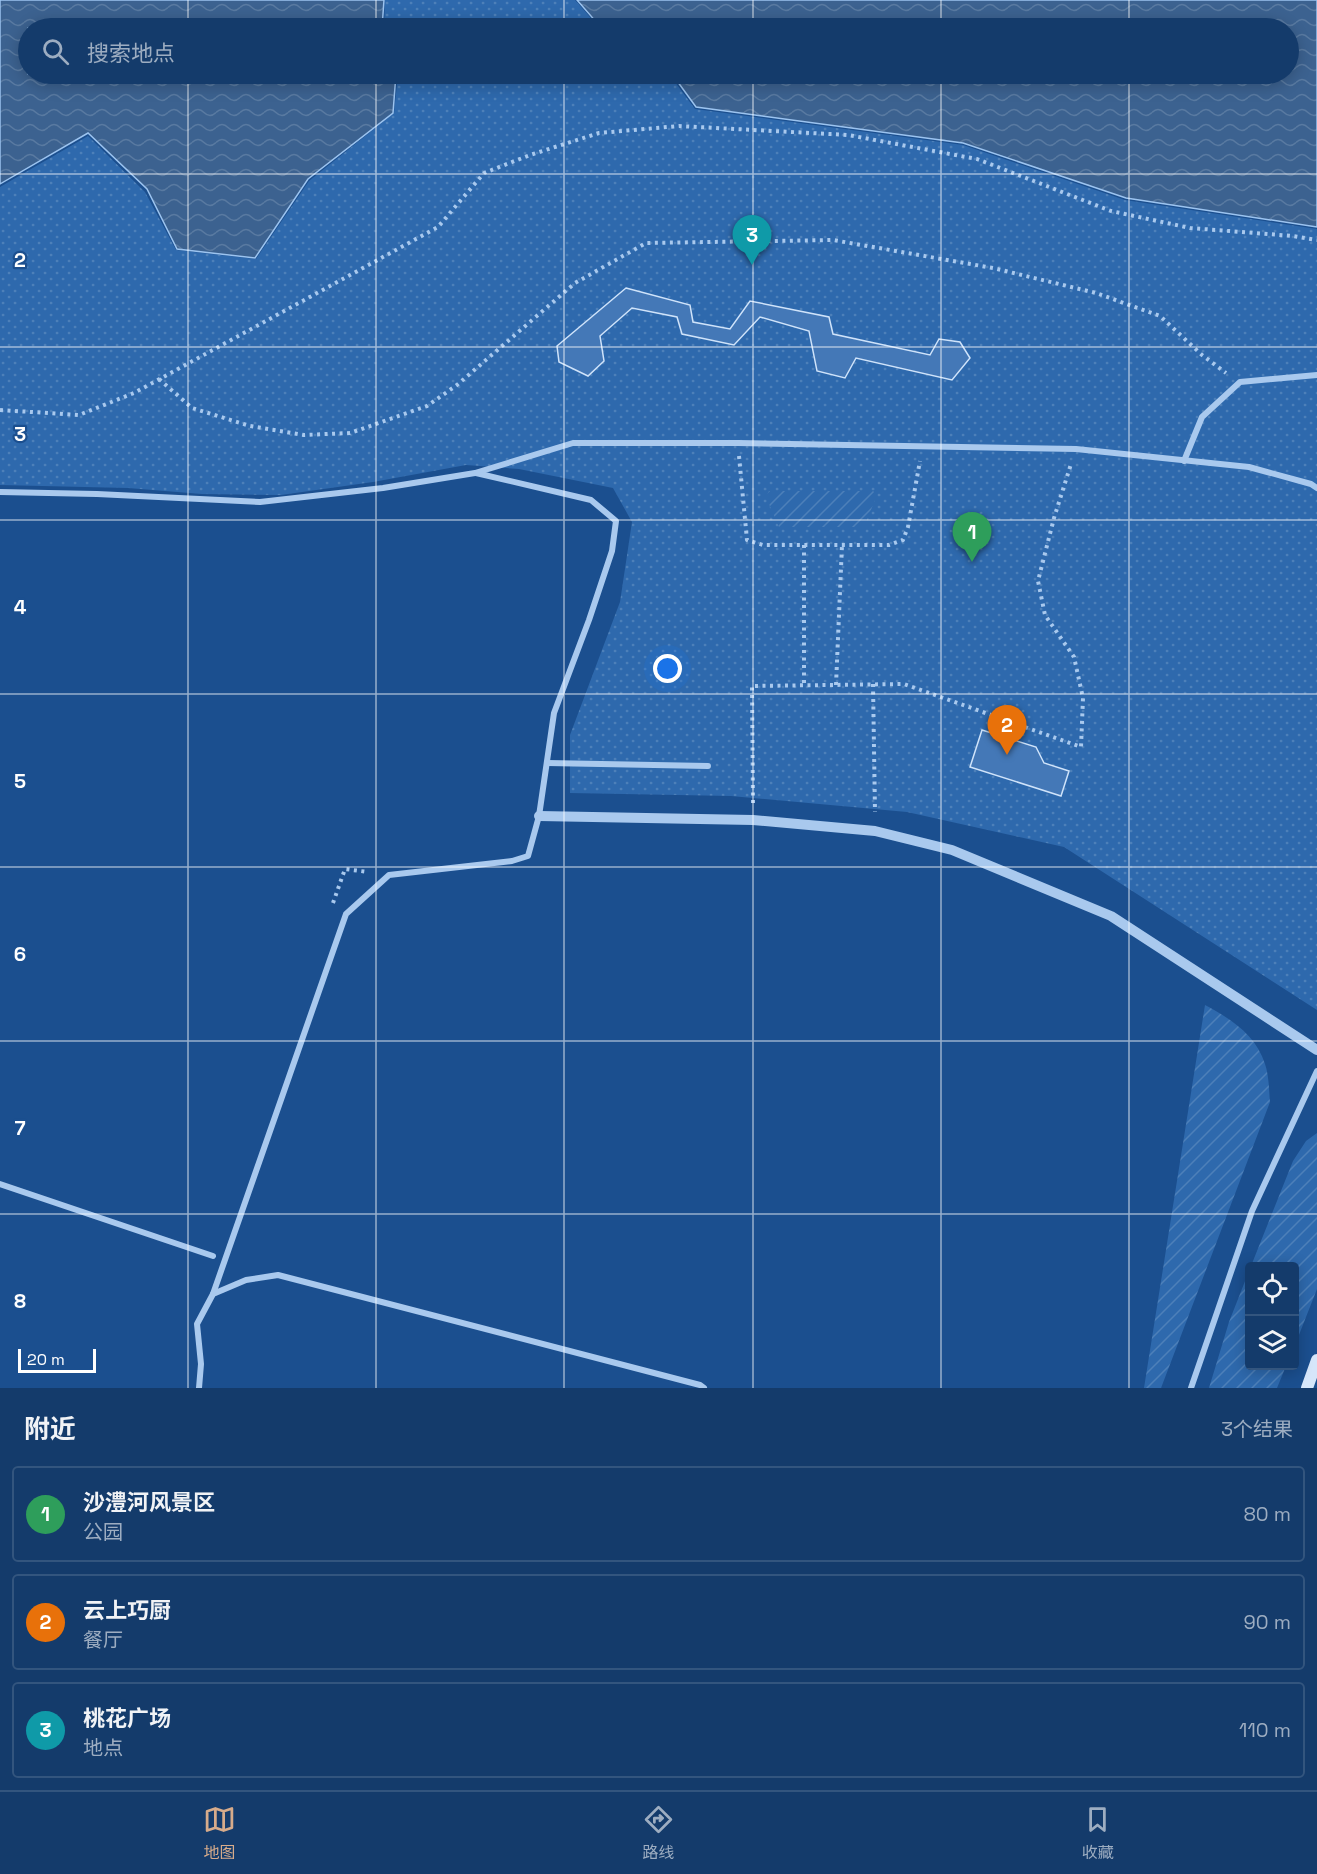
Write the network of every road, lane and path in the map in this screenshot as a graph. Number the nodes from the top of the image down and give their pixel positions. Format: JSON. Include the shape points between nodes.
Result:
{"nodes":[{"id":1,"x":1317,"y":240,"type":"edge"},
{"id":2,"x":1317,"y":375,"type":"edge"},
{"id":3,"x":159,"y":379,"type":"junction"},
{"id":4,"x":1240,"y":382,"type":"junction"},
{"id":5,"x":0,"y":410,"type":"edge"},
{"id":6,"x":738,"y":442,"type":"junction"},
{"id":7,"x":923,"y":445,"type":"junction"},
{"id":8,"x":1076,"y":449,"type":"junction"},
{"id":9,"x":1184,"y":461,"type":"junction"},
{"id":10,"x":475,"y":473,"type":"junction"},
{"id":11,"x":1317,"y":488,"type":"edge"},
{"id":12,"x":0,"y":492,"type":"edge"},
{"id":13,"x":804,"y":545,"type":"junction"},
{"id":14,"x":842,"y":545,"type":"junction"},
{"id":15,"x":873,"y":684,"type":"junction"},
{"id":16,"x":804,"y":685,"type":"junction"},
{"id":17,"x":836,"y":685,"type":"junction"},
{"id":18,"x":547,"y":763,"type":"junction"},
{"id":19,"x":708,"y":766,"type":"dead end"},
{"id":20,"x":540,"y":816,"type":"junction"},
{"id":21,"x":753,"y":820,"type":"junction"},
{"id":22,"x":876,"y":831,"type":"junction"},
{"id":23,"x":1317,"y":1050,"type":"edge"},
{"id":24,"x":1317,"y":1071,"type":"edge"},
{"id":25,"x":0,"y":1184,"type":"edge"},
{"id":26,"x":213,"y":1256,"type":"dead end"},
{"id":27,"x":213,"y":1294,"type":"junction"},
{"id":28,"x":1317,"y":1360,"type":"edge"},
{"id":29,"x":199,"y":1388,"type":"edge"},
{"id":30,"x":704,"y":1388,"type":"edge"},
{"id":31,"x":1191,"y":1388,"type":"edge"},
{"id":32,"x":1307,"y":1388,"type":"edge"}],
"edges":[{"from":1,"to":3,"type":"path","via":[[1191,228],[1112,211],[977,159],[848,135],[679,126],[599,133],[484,173],[438,227]]},
{"from":2,"to":4,"type":"street"},
{"from":3,"to":4,"type":"path","via":[[192,408],[250,426],[304,435],[350,433],[427,406],[457,385],[575,283],[646,243],[833,240],[993,268],[1096,293],[1160,316],[1202,355]]},
{"from":3,"to":5,"type":"path","via":[[79,415]]},
{"from":4,"to":9,"type":"street","via":[[1202,417]]},
{"from":6,"to":7,"type":"street"},
{"from":6,"to":10,"type":"street","via":[[573,443]]},
{"from":6,"to":13,"type":"path","via":[[747,540],[763,545]]},
{"from":7,"to":8,"type":"street"},
{"from":7,"to":14,"type":"path","via":[[903,540],[889,545]]},
{"from":8,"to":9,"type":"street"},
{"from":8,"to":15,"type":"path","via":[[1038,581],[1045,615],[1074,657],[1083,699],[1081,747],[904,684]]},
{"from":9,"to":11,"type":"street","via":[[1249,467]]},
{"from":10,"to":12,"type":"street","via":[[260,502]]},
{"from":10,"to":18,"type":"street","via":[[591,500],[616,521],[612,551],[554,713]]},
{"from":13,"to":14,"type":"path"},
{"from":13,"to":16,"type":"path"},
{"from":14,"to":17,"type":"path"},
{"from":15,"to":17,"type":"path"},
{"from":15,"to":22,"type":"path"},
{"from":16,"to":17,"type":"path"},
{"from":16,"to":21,"type":"path","via":[[752,686]]},
{"from":18,"to":19,"type":"street"},
{"from":18,"to":20,"type":"street"},
{"from":20,"to":21,"type":"street"},
{"from":20,"to":27,"type":"street","via":[[528,856],[389,875],[346,914]]},
{"from":21,"to":22,"type":"street"},
{"from":22,"to":23,"type":"street","via":[[952,850],[1111,916]]},
{"from":24,"to":31,"type":"street","via":[[1252,1211]]},
{"from":25,"to":26,"type":"street"},
{"from":27,"to":29,"type":"street","via":[[197,1324]]},
{"from":27,"to":30,"type":"street","via":[[246,1280],[278,1275]]},
{"from":28,"to":32,"type":"main road"}]}
